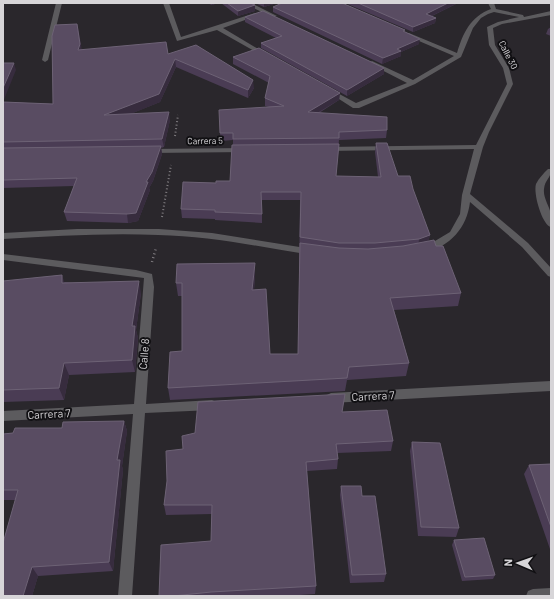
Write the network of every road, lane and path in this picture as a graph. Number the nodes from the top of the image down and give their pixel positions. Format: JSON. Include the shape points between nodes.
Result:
{"nodes":[{"id":1,"x":58,"y":3,"type":"edge"},
{"id":2,"x":166,"y":3,"type":"edge"},
{"id":3,"x":246,"y":3,"type":"edge"},
{"id":4,"x":490,"y":3,"type":"edge"},
{"id":5,"x":276,"y":7,"type":"edge"},
{"id":6,"x":494,"y":10,"type":"junction"},
{"id":7,"x":264,"y":11,"type":"junction"},
{"id":8,"x":551,"y":13,"type":"edge"},
{"id":9,"x":525,"y":17,"type":"junction"},
{"id":10,"x":279,"y":18,"type":"edge"},
{"id":11,"x":218,"y":28,"type":"junction"},
{"id":12,"x":401,"y":31,"type":"edge"},
{"id":13,"x":459,"y":56,"type":"junction"},
{"id":14,"x":273,"y":59,"type":"edge"},
{"id":15,"x":364,"y":59,"type":"edge"},
{"id":16,"x":45,"y":60,"type":"dead end"},
{"id":17,"x":413,"y":83,"type":"junction"},
{"id":18,"x":322,"y":87,"type":"edge"},
{"id":19,"x":178,"y":115,"type":"dead end"},
{"id":20,"x":479,"y":147,"type":"junction"},
{"id":21,"x":314,"y":149,"type":"edge"},
{"id":22,"x":252,"y":150,"type":"edge"},
{"id":23,"x":174,"y":151,"type":"junction"},
{"id":24,"x":142,"y":152,"type":"edge"},
{"id":25,"x":551,"y":171,"type":"edge"},
{"id":26,"x":466,"y":195,"type":"junction"},
{"id":27,"x":550,"y":218,"type":"edge"},
{"id":28,"x":159,"y":232,"type":"junction"},
{"id":29,"x":19,"y":235,"type":"junction"},
{"id":30,"x":3,"y":236,"type":"edge"},
{"id":31,"x":3,"y":241,"type":"edge"},
{"id":32,"x":420,"y":252,"type":"edge"},
{"id":33,"x":324,"y":254,"type":"edge"},
{"id":34,"x":3,"y":257,"type":"edge"},
{"id":35,"x":551,"y":274,"type":"edge"},
{"id":36,"x":149,"y":276,"type":"junction"},
{"id":37,"x":551,"y":386,"type":"edge"},
{"id":38,"x":321,"y":399,"type":"edge"},
{"id":39,"x":226,"y":404,"type":"edge"},
{"id":40,"x":139,"y":409,"type":"junction"},
{"id":41,"x":3,"y":416,"type":"edge"},
{"id":42,"x":551,"y":595,"type":"edge"},
{"id":43,"x":125,"y":596,"type":"edge"},
{"id":44,"x":532,"y":596,"type":"edge"}],
"edges":[{"from":1,"to":16,"type":"street"},
{"from":2,"to":11,"type":"street","via":[[179,40]]},
{"from":3,"to":7,"type":"street"},
{"from":4,"to":6,"type":"street"},
{"from":5,"to":7,"type":"street"},
{"from":6,"to":9,"type":"street"},
{"from":6,"to":13,"type":"street","via":[[485,13],[468,29]]},
{"from":7,"to":10,"type":"street"},
{"from":7,"to":11,"type":"street"},
{"from":8,"to":9,"type":"street","name":"Calle 30"},
{"from":9,"to":20,"type":"street","name":"Calle 30","via":[[490,27],[489,35],[494,50],[506,68],[510,84]]},
{"from":11,"to":14,"type":"street"},
{"from":12,"to":13,"type":"street"},
{"from":13,"to":17,"type":"street"},
{"from":15,"to":17,"type":"street"},
{"from":17,"to":18,"type":"street","via":[[356,106]]},
{"from":19,"to":23,"type":"path"},
{"from":20,"to":21,"type":"street"},
{"from":20,"to":26,"type":"street"},
{"from":22,"to":23,"type":"street","name":"Carrera 5"},
{"from":23,"to":24,"type":"street","name":"Carrera 5"},
{"from":23,"to":28,"type":"path"},
{"from":25,"to":27,"type":"street","via":[[542,180],[538,191]]},
{"from":26,"to":32,"type":"street","via":[[464,214],[453,234]]},
{"from":26,"to":35,"type":"street","via":[[525,245]]},
{"from":28,"to":29,"type":"street"},
{"from":28,"to":33,"type":"street","via":[[212,236]]},
{"from":28,"to":36,"type":"path"},
{"from":29,"to":30,"type":"street"},
{"from":29,"to":31,"type":"street"},
{"from":34,"to":36,"type":"street"},
{"from":36,"to":40,"type":"street","name":"Calle 8"},
{"from":37,"to":38,"type":"street","name":"Carrera 7"},
{"from":39,"to":40,"type":"street","name":"Carrera 7"},
{"from":40,"to":41,"type":"street","name":"Carrera 7"},
{"from":40,"to":43,"type":"street","name":"Calle 8"},
{"from":42,"to":44,"type":"street"}]}
